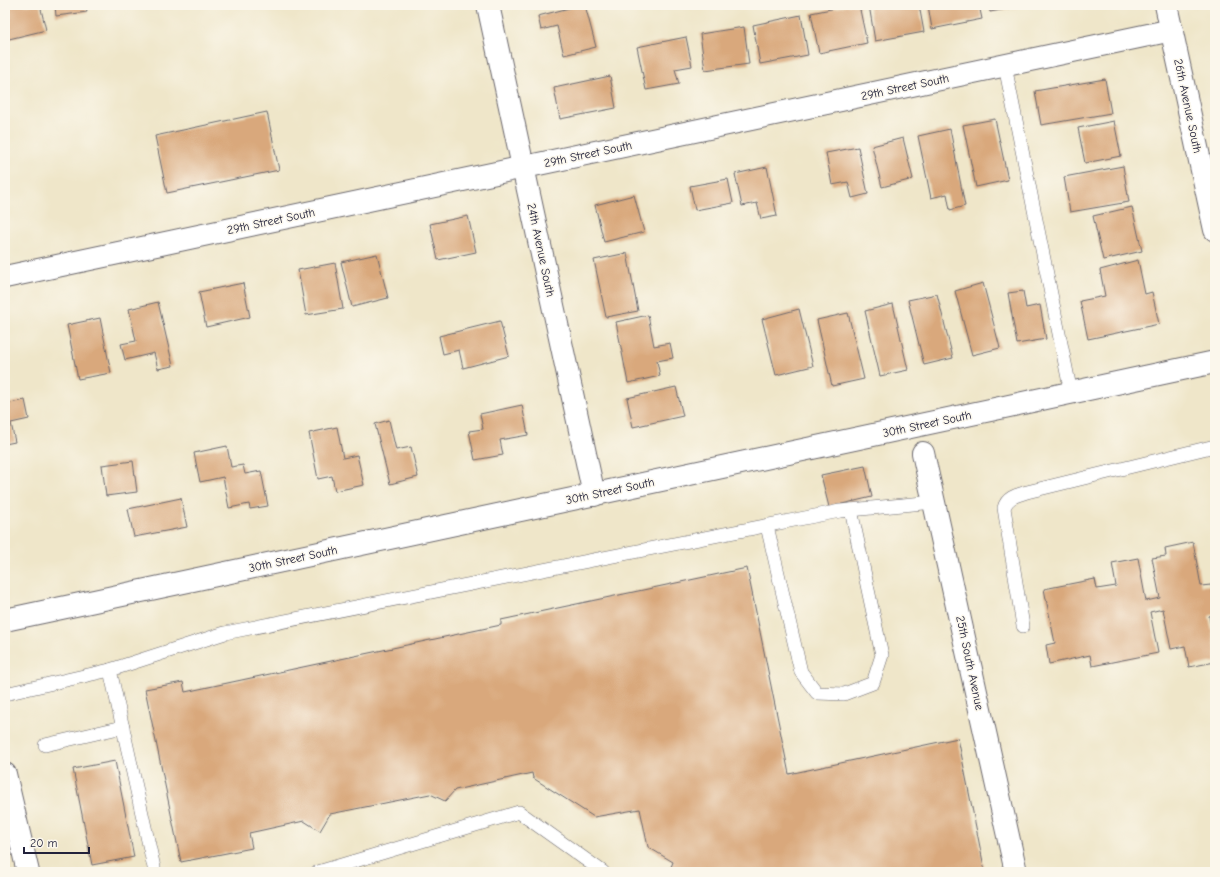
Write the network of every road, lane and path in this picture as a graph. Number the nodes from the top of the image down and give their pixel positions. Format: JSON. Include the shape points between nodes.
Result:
{"nodes":[{"id":1,"x":488,"y":5,"type":"edge"},
{"id":2,"x":1166,"y":5,"type":"edge"},
{"id":3,"x":1172,"y":30,"type":"junction"},
{"id":4,"x":1004,"y":66,"type":"junction"},
{"id":5,"x":523,"y":168,"type":"junction"},
{"id":6,"x":1215,"y":230,"type":"edge"},
{"id":7,"x":5,"y":277,"type":"edge"},
{"id":8,"x":1215,"y":362,"type":"edge"},
{"id":9,"x":1071,"y":393,"type":"junction"},
{"id":10,"x":1215,"y":446,"type":"edge"},
{"id":11,"x":923,"y":453,"type":"dead end"},
{"id":12,"x":594,"y":495,"type":"junction"},
{"id":13,"x":934,"y":502,"type":"junction"},
{"id":14,"x":852,"y":510,"type":"junction"},
{"id":15,"x":767,"y":526,"type":"junction"},
{"id":16,"x":5,"y":620,"type":"edge"},
{"id":17,"x":1023,"y":626,"type":"dead end"},
{"id":18,"x":110,"y":670,"type":"junction"},
{"id":19,"x":5,"y":694,"type":"edge"},
{"id":20,"x":123,"y":727,"type":"junction"},
{"id":21,"x":45,"y":744,"type":"dead end"},
{"id":22,"x":5,"y":774,"type":"edge"},
{"id":23,"x":28,"y":872,"type":"edge"},
{"id":24,"x":155,"y":872,"type":"edge"},
{"id":25,"x":318,"y":872,"type":"edge"},
{"id":26,"x":603,"y":872,"type":"edge"},
{"id":27,"x":1016,"y":872,"type":"edge"}],
"edges":[{"from":1,"to":5,"type":"street","name":"24th Avenue South"},
{"from":2,"to":3,"type":"street","name":"26th Avenue South"},
{"from":3,"to":4,"type":"street","name":"29th Street South"},
{"from":3,"to":6,"type":"street","name":"26th Avenue South"},
{"from":4,"to":5,"type":"street","name":"29th Street South"},
{"from":4,"to":9,"type":"lane"},
{"from":5,"to":7,"type":"street","name":"29th Street South"},
{"from":5,"to":12,"type":"street","name":"24th Avenue South"},
{"from":8,"to":9,"type":"street","name":"30th Street South"},
{"from":9,"to":12,"type":"street","name":"30th Street South"},
{"from":10,"to":17,"type":"lane","via":[[1027,492],[1005,502]]},
{"from":11,"to":13,"type":"street","name":"25th South Avenue"},
{"from":12,"to":16,"type":"street","name":"30th Street South"},
{"from":13,"to":14,"type":"lane"},
{"from":13,"to":27,"type":"street","name":"25th South Avenue"},
{"from":14,"to":15,"type":"lane"},
{"from":14,"to":15,"type":"lane","via":[[882,655],[873,683],[844,694],[817,693],[801,672]]},
{"from":15,"to":18,"type":"lane","via":[[225,633]]},
{"from":18,"to":19,"type":"lane"},
{"from":18,"to":20,"type":"lane"},
{"from":20,"to":21,"type":"lane"},
{"from":20,"to":24,"type":"lane"},
{"from":22,"to":23,"type":"street"},
{"from":25,"to":26,"type":"lane","via":[[519,812]]}]}
